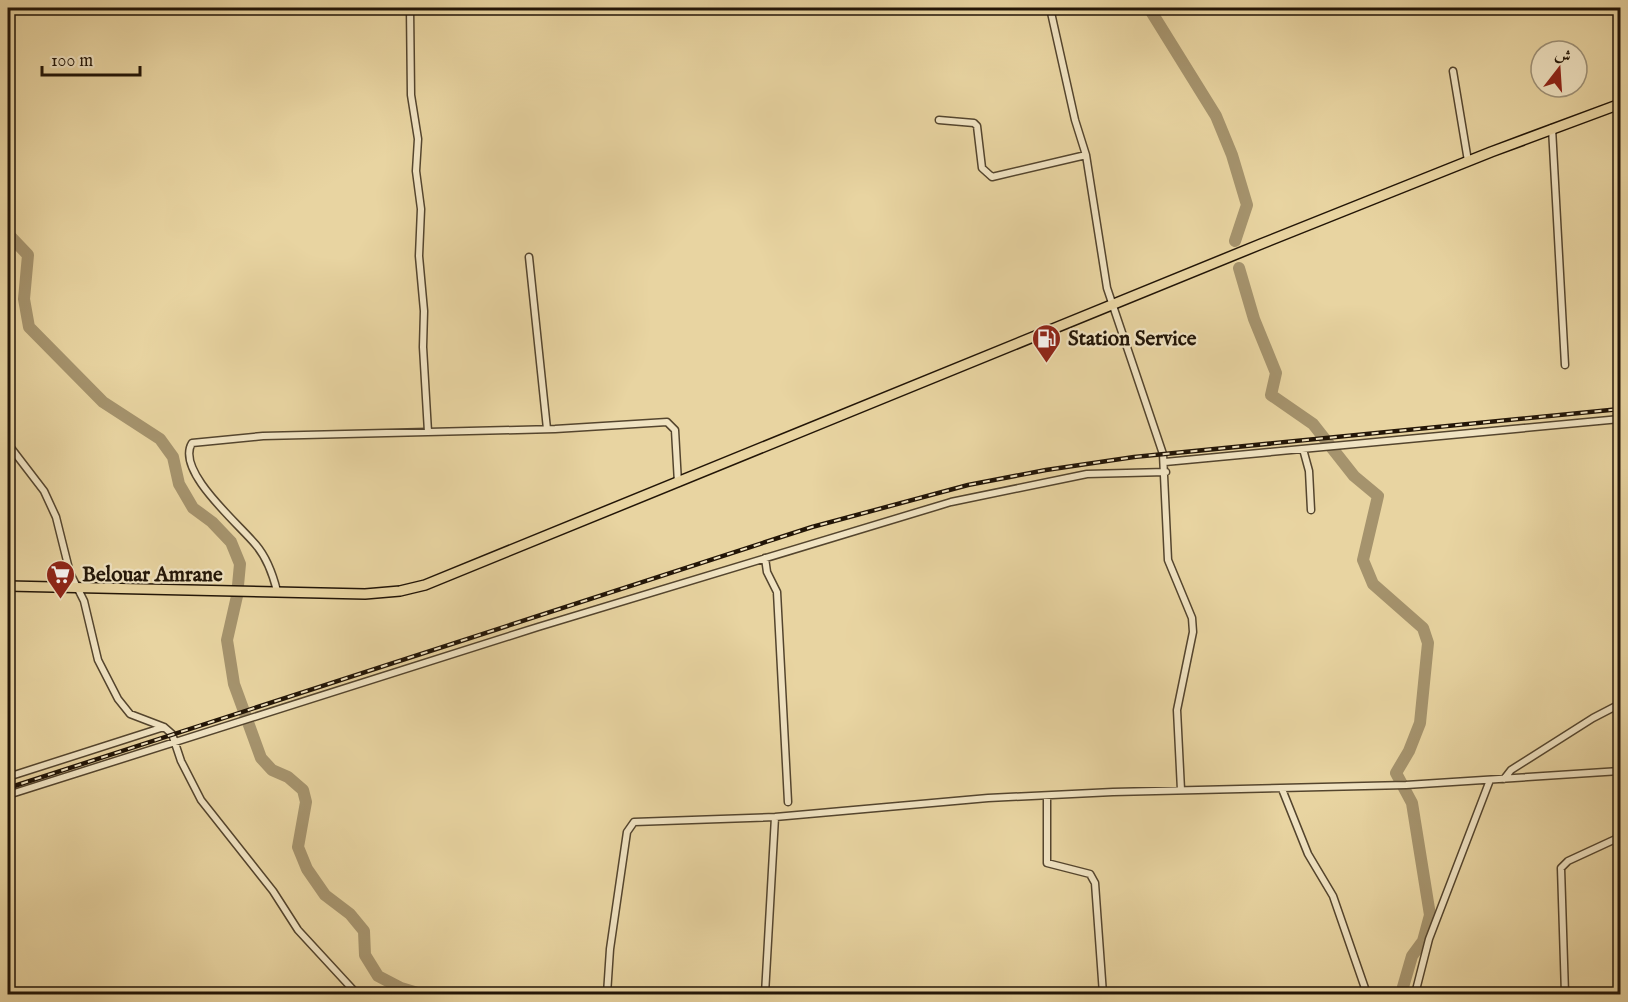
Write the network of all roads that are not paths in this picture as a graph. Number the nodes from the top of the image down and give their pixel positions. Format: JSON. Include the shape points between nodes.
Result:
{"nodes":[{"id":1,"x":411,"y":8,"type":"edge"},
{"id":2,"x":1050,"y":8,"type":"edge"},
{"id":3,"x":1453,"y":71,"type":"dead end"},
{"id":4,"x":1620,"y":104,"type":"edge"},
{"id":5,"x":939,"y":120,"type":"dead end"},
{"id":6,"x":1552,"y":128,"type":"junction"},
{"id":7,"x":1086,"y":155,"type":"junction"},
{"id":8,"x":1468,"y":161,"type":"junction"},
{"id":9,"x":529,"y":257,"type":"dead end"},
{"id":10,"x":1113,"y":304,"type":"junction"},
{"id":11,"x":1565,"y":365,"type":"dead end"},
{"id":12,"x":1620,"y":419,"type":"edge"},
{"id":13,"x":547,"y":429,"type":"junction"},
{"id":14,"x":428,"y":432,"type":"junction"},
{"id":15,"x":8,"y":444,"type":"edge"},
{"id":16,"x":1303,"y":449,"type":"junction"},
{"id":17,"x":1165,"y":462,"type":"junction"},
{"id":18,"x":1166,"y":471,"type":"junction"},
{"id":19,"x":678,"y":483,"type":"junction"},
{"id":20,"x":1311,"y":510,"type":"dead end"},
{"id":21,"x":765,"y":558,"type":"junction"},
{"id":22,"x":76,"y":585,"type":"junction"},
{"id":23,"x":8,"y":586,"type":"edge"},
{"id":24,"x":278,"y":591,"type":"junction"},
{"id":25,"x":1620,"y":704,"type":"edge"},
{"id":26,"x":164,"y":727,"type":"junction"},
{"id":27,"x":174,"y":742,"type":"junction"},
{"id":28,"x":1620,"y":771,"type":"edge"},
{"id":29,"x":8,"y":777,"type":"edge"},
{"id":30,"x":1504,"y":779,"type":"junction"},
{"id":31,"x":1490,"y":780,"type":"junction"},
{"id":32,"x":1282,"y":789,"type":"junction"},
{"id":33,"x":1181,"y":790,"type":"junction"},
{"id":34,"x":8,"y":795,"type":"edge"},
{"id":35,"x":1047,"y":796,"type":"junction"},
{"id":36,"x":788,"y":802,"type":"dead end"},
{"id":37,"x":775,"y":817,"type":"junction"},
{"id":38,"x":1620,"y":837,"type":"edge"},
{"id":39,"x":357,"y":994,"type":"edge"},
{"id":40,"x":607,"y":994,"type":"edge"},
{"id":41,"x":765,"y":994,"type":"edge"},
{"id":42,"x":1103,"y":994,"type":"edge"},
{"id":43,"x":1366,"y":994,"type":"edge"},
{"id":44,"x":1415,"y":994,"type":"edge"},
{"id":45,"x":1565,"y":994,"type":"edge"}],
"edges":[{"from":1,"to":14,"type":"street","via":[[411,95],[418,139],[418,256]]},
{"from":2,"to":7,"type":"street"},
{"from":3,"to":8,"type":"street"},
{"from":4,"to":6,"type":"main road"},
{"from":5,"to":7,"type":"street","via":[[977,126],[982,168],[992,177]]},
{"from":6,"to":8,"type":"main road"},
{"from":6,"to":11,"type":"street"},
{"from":7,"to":10,"type":"street","via":[[1099,250]]},
{"from":8,"to":10,"type":"main road"},
{"from":9,"to":13,"type":"street"},
{"from":10,"to":17,"type":"street"},
{"from":10,"to":19,"type":"main road"},
{"from":12,"to":16,"type":"street"},
{"from":13,"to":14,"type":"street"},
{"from":13,"to":19,"type":"street","via":[[667,422],[675,430]]},
{"from":14,"to":24,"type":"street","via":[[263,436],[192,443],[194,475],[257,546]]},
{"from":15,"to":22,"type":"street","via":[[44,491]]},
{"from":16,"to":17,"type":"street"},
{"from":16,"to":20,"type":"street","via":[[1309,471]]},
{"from":17,"to":18,"type":"street"},
{"from":18,"to":21,"type":"street","via":[[1087,474],[951,502]]},
{"from":18,"to":33,"type":"street","via":[[1168,560],[1193,625],[1176,710]]},
{"from":19,"to":24,"type":"main road","via":[[425,585],[365,594]]},
{"from":21,"to":27,"type":"street"},
{"from":21,"to":36,"type":"street","via":[[777,592]]},
{"from":22,"to":23,"type":"main road"},
{"from":22,"to":24,"type":"main road"},
{"from":22,"to":26,"type":"street","via":[[84,601],[98,660],[118,699],[130,714]]},
{"from":25,"to":30,"type":"street","via":[[1530,758]]},
{"from":26,"to":27,"type":"street"},
{"from":26,"to":29,"type":"street"},
{"from":27,"to":34,"type":"street"},
{"from":27,"to":39,"type":"street","via":[[201,800],[273,891],[298,930]]},
{"from":28,"to":30,"type":"street"},
{"from":30,"to":31,"type":"street"},
{"from":31,"to":32,"type":"street"},
{"from":31,"to":44,"type":"street","via":[[1429,939]]},
{"from":32,"to":33,"type":"street"},
{"from":32,"to":43,"type":"street","via":[[1308,855],[1333,896]]},
{"from":33,"to":35,"type":"street"},
{"from":35,"to":37,"type":"street","via":[[928,802]]},
{"from":35,"to":42,"type":"street","via":[[1047,863],[1094,877]]},
{"from":37,"to":40,"type":"street","via":[[644,820],[629,826]]},
{"from":37,"to":41,"type":"street"},
{"from":38,"to":45,"type":"street","via":[[1561,868]]}]}
